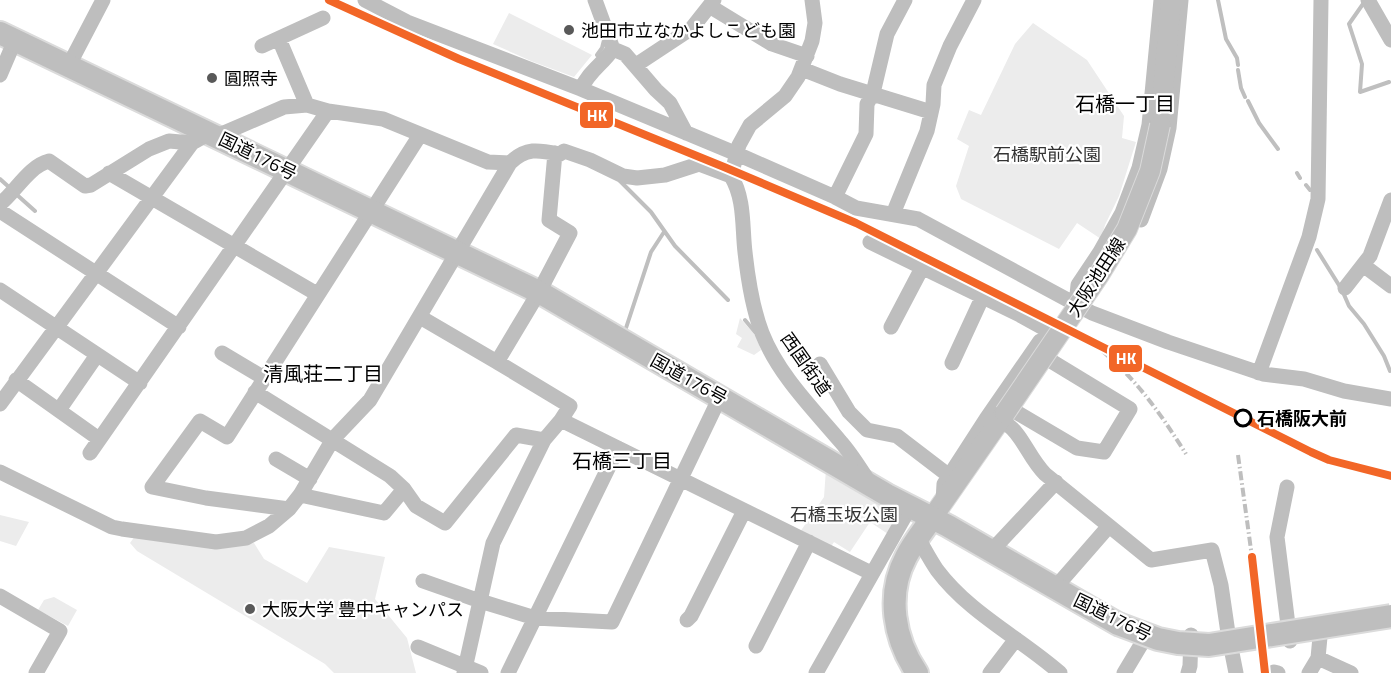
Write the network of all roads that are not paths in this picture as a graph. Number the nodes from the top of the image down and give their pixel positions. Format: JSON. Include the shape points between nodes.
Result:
{"nodes":[{"id":1,"x":103,"y":0,"type":"edge"},
{"id":2,"x":365,"y":0,"type":"edge"},
{"id":3,"x":596,"y":0,"type":"edge"},
{"id":4,"x":812,"y":0,"type":"edge"},
{"id":5,"x":905,"y":0,"type":"edge"},
{"id":6,"x":974,"y":0,"type":"edge"},
{"id":7,"x":1161,"y":0,"type":"edge"},
{"id":8,"x":1172,"y":0,"type":"edge"},
{"id":9,"x":1181,"y":0,"type":"edge"},
{"id":10,"x":1321,"y":0,"type":"edge"},
{"id":11,"x":1368,"y":0,"type":"edge"},
{"id":12,"x":713,"y":2,"type":"edge"},
{"id":13,"x":323,"y":18,"type":"dead end"},
{"id":14,"x":8,"y":36,"type":"edge"},
{"id":15,"x":279,"y":39,"type":"junction"},
{"id":16,"x":1391,"y":40,"type":"edge"},
{"id":17,"x":262,"y":46,"type":"dead end"},
{"id":18,"x":613,"y":50,"type":"junction"},
{"id":19,"x":805,"y":62,"type":"junction"},
{"id":20,"x":636,"y":65,"type":"junction"},
{"id":21,"x":68,"y":67,"type":"junction"},
{"id":22,"x":0,"y":75,"type":"edge"},
{"id":23,"x":581,"y":89,"type":"junction"},
{"id":24,"x":873,"y":93,"type":"junction"},
{"id":25,"x":308,"y":105,"type":"junction"},
{"id":26,"x":328,"y":111,"type":"junction"},
{"id":27,"x":931,"y":112,"type":"junction"},
{"id":28,"x":686,"y":133,"type":"junction"},
{"id":29,"x":420,"y":135,"type":"junction"},
{"id":30,"x":206,"y":137,"type":"junction"},
{"id":31,"x":555,"y":153,"type":"junction"},
{"id":32,"x":737,"y":154,"type":"junction"},
{"id":33,"x":510,"y":163,"type":"junction"},
{"id":34,"x":287,"y":170,"type":"junction"},
{"id":35,"x":109,"y":173,"type":"junction"},
{"id":36,"x":731,"y":176,"type":"junction"},
{"id":37,"x":835,"y":196,"type":"junction"},
{"id":38,"x":152,"y":198,"type":"junction"},
{"id":39,"x":1391,"y":200,"type":"edge"},
{"id":40,"x":0,"y":204,"type":"edge"},
{"id":41,"x":0,"y":211,"type":"edge"},
{"id":42,"x":371,"y":211,"type":"junction"},
{"id":43,"x":892,"y":214,"type":"junction"},
{"id":44,"x":1115,"y":226,"type":"junction"},
{"id":45,"x":1133,"y":234,"type":"junction"},
{"id":46,"x":870,"y":242,"type":"dead end"},
{"id":47,"x":234,"y":246,"type":"junction"},
{"id":48,"x":458,"y":252,"type":"junction"},
{"id":49,"x":1363,"y":265,"type":"junction"},
{"id":50,"x":922,"y":268,"type":"junction"},
{"id":51,"x":96,"y":272,"type":"junction"},
{"id":52,"x":1391,"y":286,"type":"edge"},
{"id":53,"x":1345,"y":288,"type":"dead end"},
{"id":54,"x":0,"y":290,"type":"edge"},
{"id":55,"x":539,"y":292,"type":"junction"},
{"id":56,"x":317,"y":294,"type":"junction"},
{"id":57,"x":982,"y":298,"type":"junction"},
{"id":58,"x":1076,"y":305,"type":"junction"},
{"id":59,"x":420,"y":317,"type":"junction"},
{"id":60,"x":56,"y":327,"type":"junction"},
{"id":61,"x":178,"y":327,"type":"junction"},
{"id":62,"x":891,"y":327,"type":"dead end"},
{"id":63,"x":1054,"y":337,"type":"junction"},
{"id":64,"x":222,"y":353,"type":"dead end"},
{"id":65,"x":97,"y":355,"type":"junction"},
{"id":66,"x":1051,"y":361,"type":"junction"},
{"id":67,"x":497,"y":362,"type":"junction"},
{"id":68,"x":952,"y":363,"type":"dead end"},
{"id":69,"x":820,"y":364,"type":"dead end"},
{"id":70,"x":1261,"y":374,"type":"junction"},
{"id":71,"x":264,"y":378,"type":"junction"},
{"id":72,"x":16,"y":380,"type":"junction"},
{"id":73,"x":140,"y":383,"type":"junction"},
{"id":74,"x":255,"y":392,"type":"junction"},
{"id":75,"x":720,"y":397,"type":"junction"},
{"id":76,"x":1391,"y":399,"type":"edge"},
{"id":77,"x":0,"y":404,"type":"edge"},
{"id":78,"x":59,"y":410,"type":"junction"},
{"id":79,"x":1010,"y":416,"type":"junction"},
{"id":80,"x":561,"y":420,"type":"junction"},
{"id":81,"x":99,"y":439,"type":"junction"},
{"id":82,"x":333,"y":439,"type":"junction"},
{"id":83,"x":544,"y":440,"type":"junction"},
{"id":84,"x":618,"y":448,"type":"junction"},
{"id":85,"x":90,"y":453,"type":"dead end"},
{"id":86,"x":276,"y":459,"type":"dead end"},
{"id":87,"x":0,"y":472,"type":"edge"},
{"id":88,"x":948,"y":475,"type":"junction"},
{"id":89,"x":310,"y":479,"type":"junction"},
{"id":90,"x":681,"y":480,"type":"junction"},
{"id":91,"x":1056,"y":482,"type":"junction"},
{"id":92,"x":872,"y":486,"type":"junction"},
{"id":93,"x":1287,"y":487,"type":"dead end"},
{"id":94,"x":404,"y":489,"type":"junction"},
{"id":95,"x":300,"y":495,"type":"junction"},
{"id":96,"x":910,"y":507,"type":"junction"},
{"id":97,"x":289,"y":509,"type":"junction"},
{"id":98,"x":937,"y":510,"type":"junction"},
{"id":99,"x":744,"y":511,"type":"junction"},
{"id":100,"x":1109,"y":526,"type":"junction"},
{"id":101,"x":918,"y":538,"type":"junction"},
{"id":102,"x":970,"y":539,"type":"junction"},
{"id":103,"x":809,"y":542,"type":"junction"},
{"id":104,"x":997,"y":545,"type":"junction"},
{"id":105,"x":871,"y":573,"type":"junction"},
{"id":106,"x":423,"y":581,"type":"dead end"},
{"id":107,"x":1061,"y":581,"type":"junction"},
{"id":108,"x":2,"y":601,"type":"edge"},
{"id":109,"x":480,"y":602,"type":"junction"},
{"id":110,"x":1391,"y":606,"type":"edge"},
{"id":111,"x":1330,"y":616,"type":"junction"},
{"id":112,"x":535,"y":618,"type":"junction"},
{"id":113,"x":1383,"y":619,"type":"edge"},
{"id":114,"x":687,"y":620,"type":"dead end"},
{"id":115,"x":1295,"y":622,"type":"junction"},
{"id":116,"x":1153,"y":628,"type":"junction"},
{"id":117,"x":1228,"y":633,"type":"junction"},
{"id":118,"x":1191,"y":635,"type":"junction"},
{"id":119,"x":1312,"y":638,"type":"junction"},
{"id":120,"x":1014,"y":642,"type":"junction"},
{"id":121,"x":1145,"y":644,"type":"junction"},
{"id":122,"x":756,"y":646,"type":"dead end"},
{"id":123,"x":418,"y":647,"type":"dead end"},
{"id":124,"x":1233,"y":651,"type":"junction"},
{"id":125,"x":1191,"y":653,"type":"junction"},
{"id":126,"x":1318,"y":658,"type":"junction"},
{"id":127,"x":465,"y":670,"type":"edge"},
{"id":128,"x":36,"y":673,"type":"edge"},
{"id":129,"x":481,"y":673,"type":"edge"},
{"id":130,"x":508,"y":673,"type":"edge"},
{"id":131,"x":816,"y":673,"type":"edge"},
{"id":132,"x":917,"y":673,"type":"edge"},
{"id":133,"x":990,"y":673,"type":"edge"},
{"id":134,"x":1060,"y":673,"type":"edge"},
{"id":135,"x":1124,"y":673,"type":"edge"},
{"id":136,"x":1188,"y":673,"type":"edge"},
{"id":137,"x":1236,"y":673,"type":"edge"},
{"id":138,"x":1309,"y":673,"type":"edge"},
{"id":139,"x":1350,"y":673,"type":"edge"}],
"edges":[{"from":1,"to":21,"type":"street"},
{"from":2,"to":23,"type":"street","via":[[407,22]]},
{"from":3,"to":18,"type":"street"},
{"from":4,"to":19,"type":"street","via":[[815,23]]},
{"from":5,"to":24,"type":"street","via":[[887,34]]},
{"from":6,"to":27,"type":"street","via":[[934,85]]},
{"from":7,"to":44,"type":"street","via":[[1145,143],[1136,177]]},
{"from":8,"to":79,"type":"main road","name":"大阪池田線","bridge":true,"via":[[1160,126],[1150,171],[1127,229]]},
{"from":9,"to":45,"type":"street","via":[[1166,147],[1154,190]]},
{"from":10,"to":70,"type":"street","via":[[1318,199],[1309,237]]},
{"from":11,"to":16,"type":"street"},
{"from":12,"to":19,"type":"street"},
{"from":12,"to":20,"type":"street","via":[[692,28]]},
{"from":13,"to":15,"type":"street"},
{"from":14,"to":21,"type":"highway","name":"国道176号"},
{"from":14,"to":22,"type":"street"},
{"from":15,"to":17,"type":"street"},
{"from":15,"to":25,"type":"street"},
{"from":18,"to":20,"type":"street","via":[[626,54]]},
{"from":18,"to":23,"type":"street","via":[[591,72]]},
{"from":19,"to":24,"type":"street","via":[[840,84]]},
{"from":19,"to":32,"type":"street","via":[[785,96],[750,125]]},
{"from":20,"to":28,"type":"street","via":[[670,103]]},
{"from":21,"to":30,"type":"highway","name":"国道176号"},
{"from":23,"to":28,"type":"street"},
{"from":24,"to":27,"type":"street"},
{"from":24,"to":37,"type":"street","via":[[867,105],[867,134]]},
{"from":25,"to":26,"type":"street"},
{"from":25,"to":30,"type":"street","via":[[284,107]]},
{"from":26,"to":29,"type":"street","via":[[383,119]]},
{"from":26,"to":34,"type":"street"},
{"from":27,"to":43,"type":"street","via":[[922,147]]},
{"from":28,"to":32,"type":"street"},
{"from":29,"to":33,"type":"street","via":[[488,162]]},
{"from":29,"to":42,"type":"street"},
{"from":30,"to":34,"type":"highway","name":"国道176号"},
{"from":30,"to":35,"type":"street","via":[[169,141]]},
{"from":30,"to":38,"type":"street"},
{"from":31,"to":33,"type":"street","via":[[526,151]]},
{"from":31,"to":36,"type":"street","via":[[564,151],[637,178],[665,175],[699,164]]},
{"from":31,"to":55,"type":"street","via":[[549,220],[570,233]]},
{"from":32,"to":36,"type":"street"},
{"from":32,"to":37,"type":"street"},
{"from":33,"to":48,"type":"street"},
{"from":34,"to":42,"type":"highway","name":"国道176号"},
{"from":34,"to":47,"type":"street"},
{"from":35,"to":38,"type":"street"},
{"from":35,"to":40,"type":"street","via":[[85,186],[49,160],[41,163]]},
{"from":36,"to":92,"type":"street","name":"西国街道","via":[[742,210],[749,290],[762,333],[813,410]]},
{"from":37,"to":43,"type":"street","via":[[856,208]]},
{"from":38,"to":47,"type":"street"},
{"from":38,"to":51,"type":"street"},
{"from":39,"to":49,"type":"street"},
{"from":41,"to":51,"type":"street"},
{"from":42,"to":48,"type":"highway","name":"国道176号"},
{"from":42,"to":56,"type":"street"},
{"from":43,"to":58,"type":"street","via":[[918,219]]},
{"from":44,"to":45,"type":"street"},
{"from":44,"to":58,"type":"street","via":[[1078,285]]},
{"from":45,"to":58,"type":"street","via":[[1094,294]]},
{"from":46,"to":50,"type":"street"},
{"from":47,"to":56,"type":"street"},
{"from":47,"to":61,"type":"street"},
{"from":48,"to":55,"type":"highway","name":"国道176号"},
{"from":48,"to":59,"type":"street"},
{"from":49,"to":52,"type":"street"},
{"from":49,"to":53,"type":"street"},
{"from":50,"to":57,"type":"street"},
{"from":50,"to":62,"type":"street"},
{"from":51,"to":60,"type":"street"},
{"from":51,"to":61,"type":"street"},
{"from":54,"to":60,"type":"street"},
{"from":55,"to":67,"type":"street"},
{"from":55,"to":75,"type":"highway","name":"国道176号"},
{"from":56,"to":71,"type":"street"},
{"from":57,"to":63,"type":"street"},
{"from":57,"to":68,"type":"street"},
{"from":58,"to":63,"type":"street"},
{"from":58,"to":70,"type":"street"},
{"from":59,"to":67,"type":"street"},
{"from":59,"to":82,"type":"street","via":[[370,400]]},
{"from":60,"to":65,"type":"street"},
{"from":60,"to":72,"type":"street"},
{"from":61,"to":73,"type":"street"},
{"from":63,"to":66,"type":"street","via":[[1057,353]]},
{"from":63,"to":88,"type":"street","via":[[1040,341]]},
{"from":64,"to":71,"type":"street"},
{"from":65,"to":73,"type":"street"},
{"from":65,"to":78,"type":"street"},
{"from":66,"to":79,"type":"street"},
{"from":66,"to":79,"type":"street","via":[[1130,409],[1104,452],[1077,448]]},
{"from":67,"to":80,"type":"street","via":[[570,406]]},
{"from":69,"to":88,"type":"street","via":[[849,412],[867,430],[897,436]]},
{"from":70,"to":76,"type":"street","via":[[1304,379]]},
{"from":71,"to":74,"type":"street"},
{"from":72,"to":77,"type":"street"},
{"from":72,"to":78,"type":"street"},
{"from":73,"to":81,"type":"street"},
{"from":74,"to":82,"type":"street"},
{"from":74,"to":97,"type":"street","via":[[227,437],[201,421],[152,487]]},
{"from":75,"to":90,"type":"street"},
{"from":75,"to":92,"type":"highway","name":"国道176号"},
{"from":78,"to":81,"type":"street"},
{"from":79,"to":91,"type":"street","via":[[1034,464]]},
{"from":79,"to":98,"type":"main road","name":"大阪池田線"},
{"from":80,"to":83,"type":"street"},
{"from":80,"to":84,"type":"street"},
{"from":81,"to":85,"type":"street"},
{"from":82,"to":89,"type":"street"},
{"from":82,"to":94,"type":"street"},
{"from":83,"to":94,"type":"street","via":[[516,435],[445,523],[416,506]]},
{"from":83,"to":109,"type":"street","via":[[493,543]]},
{"from":84,"to":90,"type":"street"},
{"from":84,"to":112,"type":"street"},
{"from":86,"to":89,"type":"street"},
{"from":87,"to":97,"type":"street","via":[[112,527],[172,537],[216,542],[246,538]]},
{"from":88,"to":98,"type":"street"},
{"from":89,"to":95,"type":"street"},
{"from":90,"to":99,"type":"street"},
{"from":90,"to":112,"type":"street","via":[[612,622]]},
{"from":91,"to":100,"type":"street"},
{"from":91,"to":104,"type":"street"},
{"from":92,"to":96,"type":"highway","name":"国道176号"},
{"from":93,"to":115,"type":"street","via":[[1277,537]]},
{"from":94,"to":95,"type":"street","via":[[384,513]]},
{"from":95,"to":97,"type":"street"},
{"from":96,"to":98,"type":"highway","name":"国道176号"},
{"from":96,"to":105,"type":"street"},
{"from":98,"to":101,"type":"highway"},
{"from":98,"to":102,"type":"highway","name":"国道176号"},
{"from":99,"to":103,"type":"street"},
{"from":99,"to":114,"type":"street"},
{"from":100,"to":107,"type":"street"},
{"from":100,"to":117,"type":"street","via":[[1151,560],[1212,550]]},
{"from":101,"to":120,"type":"street","via":[[953,588]]},
{"from":101,"to":132,"type":"highway","via":[[898,575],[895,593],[897,628]]},
{"from":102,"to":104,"type":"street"},
{"from":102,"to":113,"type":"highway","name":"国道176号","bridge":true,"via":[[1118,624],[1158,639],[1209,645]]},
{"from":102,"to":121,"type":"street","via":[[1005,569]]},
{"from":103,"to":105,"type":"street"},
{"from":103,"to":122,"type":"street"},
{"from":104,"to":107,"type":"street"},
{"from":105,"to":131,"type":"street"},
{"from":106,"to":109,"type":"street"},
{"from":107,"to":116,"type":"street"},
{"from":108,"to":128,"type":"street","via":[[60,631]]},
{"from":109,"to":112,"type":"street"},
{"from":109,"to":127,"type":"street"},
{"from":110,"to":113,"type":"street"},
{"from":111,"to":113,"type":"street"},
{"from":111,"to":115,"type":"street"},
{"from":111,"to":119,"type":"street"},
{"from":112,"to":130,"type":"street"},
{"from":113,"to":119,"type":"street"},
{"from":115,"to":117,"type":"street"},
{"from":115,"to":119,"type":"street"},
{"from":116,"to":118,"type":"street"},
{"from":116,"to":121,"type":"street"},
{"from":117,"to":118,"type":"street"},
{"from":117,"to":124,"type":"street"},
{"from":118,"to":125,"type":"street"},
{"from":119,"to":124,"type":"street"},
{"from":119,"to":126,"type":"street"},
{"from":120,"to":133,"type":"street"},
{"from":120,"to":134,"type":"street"},
{"from":121,"to":125,"type":"street"},
{"from":121,"to":135,"type":"street"},
{"from":123,"to":127,"type":"street"},
{"from":124,"to":125,"type":"street"},
{"from":124,"to":137,"type":"street"},
{"from":125,"to":136,"type":"street"},
{"from":126,"to":138,"type":"street"},
{"from":126,"to":139,"type":"street"},
{"from":127,"to":129,"type":"street"}]}
